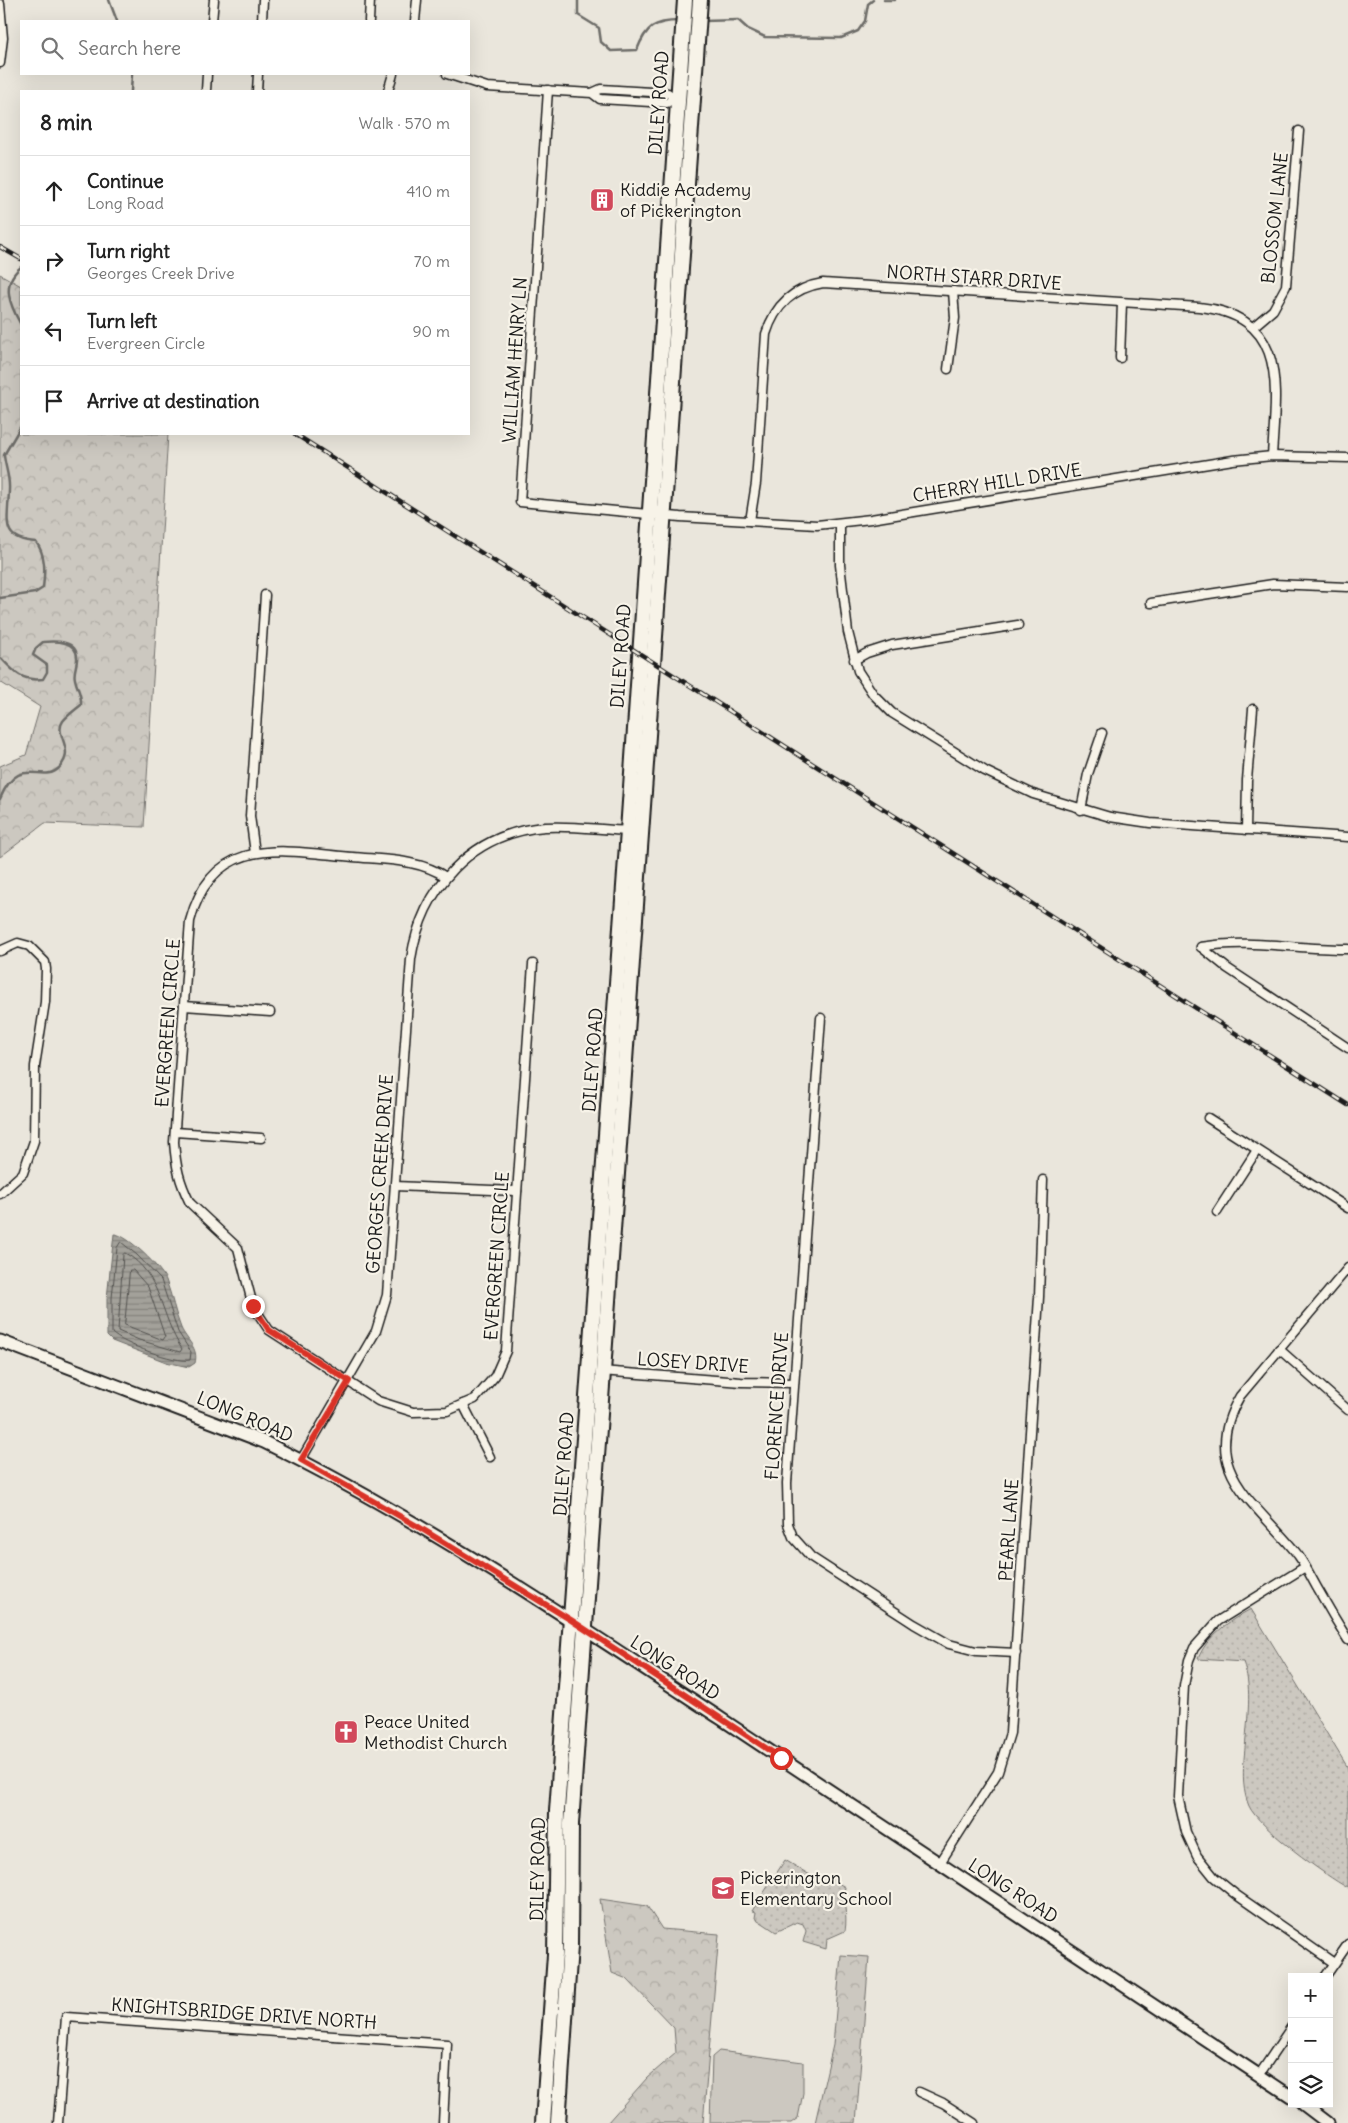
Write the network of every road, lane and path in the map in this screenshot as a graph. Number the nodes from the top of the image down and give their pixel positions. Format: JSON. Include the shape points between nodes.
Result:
{"nodes":[{"id":1,"x":214,"y":0,"type":"edge"},
{"id":2,"x":263,"y":0,"type":"edge"},
{"id":3,"x":370,"y":0,"type":"edge"},
{"id":4,"x":417,"y":0,"type":"edge"},
{"id":5,"x":685,"y":0,"type":"edge"},
{"id":6,"x":700,"y":0,"type":"edge"},
{"id":7,"x":0,"y":6,"type":"edge"},
{"id":8,"x":212,"y":20,"type":"edge"},
{"id":9,"x":262,"y":20,"type":"edge"},
{"id":10,"x":369,"y":20,"type":"edge"},
{"id":11,"x":415,"y":20,"type":"edge"},
{"id":12,"x":0,"y":64,"type":"edge"},
{"id":13,"x":207,"y":75,"type":"edge"},
{"id":14,"x":258,"y":75,"type":"edge"},
{"id":15,"x":393,"y":75,"type":"edge"},
{"id":16,"x":450,"y":75,"type":"edge"},
{"id":17,"x":206,"y":90,"type":"edge"},
{"id":18,"x":257,"y":90,"type":"edge"},
{"id":19,"x":388,"y":90,"type":"edge"},
{"id":20,"x":548,"y":90,"type":"junction"},
{"id":21,"x":676,"y":98,"type":"junction"},
{"id":22,"x":692,"y":100,"type":"junction"},
{"id":23,"x":1299,"y":130,"type":"dead end"},
{"id":24,"x":953,"y":291,"type":"junction"},
{"id":25,"x":1122,"y":303,"type":"junction"},
{"id":26,"x":1253,"y":327,"type":"junction"},
{"id":27,"x":1120,"y":358,"type":"dead end"},
{"id":28,"x":948,"y":369,"type":"dead end"},
{"id":29,"x":1272,"y":456,"type":"junction"},
{"id":30,"x":1348,"y":458,"type":"edge"},
{"id":31,"x":650,"y":513,"type":"junction"},
{"id":32,"x":664,"y":515,"type":"junction"},
{"id":33,"x":750,"y":521,"type":"junction"},
{"id":34,"x":840,"y":524,"type":"junction"},
{"id":35,"x":1348,"y":587,"type":"edge"},
{"id":36,"x":265,"y":595,"type":"dead end"},
{"id":37,"x":1151,"y":603,"type":"dead end"},
{"id":38,"x":1018,"y":625,"type":"dead end"},
{"id":39,"x":854,"y":660,"type":"junction"},
{"id":40,"x":1254,"y":709,"type":"dead end"},
{"id":41,"x":1102,"y":733,"type":"dead end"},
{"id":42,"x":1082,"y":810,"type":"junction"},
{"id":43,"x":1246,"y":830,"type":"junction"},
{"id":44,"x":628,"y":831,"type":"junction"},
{"id":45,"x":643,"y":832,"type":"junction"},
{"id":46,"x":1348,"y":837,"type":"edge"},
{"id":47,"x":255,"y":852,"type":"junction"},
{"id":48,"x":446,"y":877,"type":"junction"},
{"id":49,"x":1348,"y":949,"type":"edge"},
{"id":50,"x":0,"y":951,"type":"edge"},
{"id":51,"x":533,"y":964,"type":"dead end"},
{"id":52,"x":184,"y":1006,"type":"junction"},
{"id":53,"x":270,"y":1012,"type":"dead end"},
{"id":54,"x":820,"y":1018,"type":"dead end"},
{"id":55,"x":1348,"y":1048,"type":"edge"},
{"id":56,"x":1208,"y":1118,"type":"dead end"},
{"id":57,"x":175,"y":1132,"type":"junction"},
{"id":58,"x":262,"y":1138,"type":"dead end"},
{"id":59,"x":1257,"y":1150,"type":"junction"},
{"id":60,"x":1043,"y":1180,"type":"dead end"},
{"id":61,"x":395,"y":1186,"type":"junction"},
{"id":62,"x":517,"y":1192,"type":"junction"},
{"id":63,"x":0,"y":1194,"type":"edge"},
{"id":64,"x":1348,"y":1208,"type":"edge"},
{"id":65,"x":1217,"y":1212,"type":"dead end"},
{"id":66,"x":1348,"y":1268,"type":"edge"},
{"id":67,"x":0,"y":1341,"type":"edge"},
{"id":68,"x":1279,"y":1349,"type":"junction"},
{"id":69,"x":589,"y":1370,"type":"junction"},
{"id":70,"x":604,"y":1371,"type":"junction"},
{"id":71,"x":349,"y":1381,"type":"junction"},
{"id":72,"x":794,"y":1383,"type":"junction"},
{"id":73,"x":463,"y":1404,"type":"junction"},
{"id":74,"x":1348,"y":1410,"type":"edge"},
{"id":75,"x":490,"y":1457,"type":"dead end"},
{"id":76,"x":301,"y":1460,"type":"junction"},
{"id":77,"x":1305,"y":1567,"type":"junction"},
{"id":78,"x":571,"y":1620,"type":"junction"},
{"id":79,"x":585,"y":1629,"type":"junction"},
{"id":80,"x":1348,"y":1640,"type":"edge"},
{"id":81,"x":1016,"y":1653,"type":"junction"},
{"id":82,"x":940,"y":1863,"type":"junction"},
{"id":83,"x":1348,"y":1944,"type":"edge"},
{"id":84,"x":1334,"y":1963,"type":"junction"},
{"id":85,"x":1328,"y":1973,"type":"edge"},
{"id":86,"x":1288,"y":2032,"type":"edge"},
{"id":87,"x":1260,"y":2075,"type":"junction"},
{"id":88,"x":919,"y":2092,"type":"dead end"},
{"id":89,"x":1288,"y":2094,"type":"edge"},
{"id":90,"x":1308,"y":2108,"type":"edge"},
{"id":91,"x":58,"y":2123,"type":"edge"},
{"id":92,"x":442,"y":2123,"type":"edge"},
{"id":93,"x":543,"y":2123,"type":"edge"},
{"id":94,"x":558,"y":2123,"type":"edge"},
{"id":95,"x":974,"y":2123,"type":"edge"},
{"id":96,"x":1328,"y":2123,"type":"edge"}],
"edges":[{"from":1,"to":8,"type":"street"},
{"from":2,"to":9,"type":"street"},
{"from":3,"to":10,"type":"street"},
{"from":4,"to":11,"type":"street"},
{"from":5,"to":21,"type":"highway","name":"DILEY ROAD"},
{"from":6,"to":22,"type":"highway","name":"DILEY ROAD"},
{"from":7,"to":12,"type":"street","via":[[3,38]]},
{"from":13,"to":17,"type":"street"},
{"from":14,"to":18,"type":"street"},
{"from":15,"to":19,"type":"street"},
{"from":16,"to":20,"type":"street","via":[[487,87]]},
{"from":20,"to":21,"type":"street","via":[[592,93],[600,100],[667,103]]},
{"from":20,"to":31,"type":"street","name":"WILLIAM HENRY LN","via":[[520,502]]},
{"from":21,"to":22,"type":"street"},
{"from":21,"to":31,"type":"highway","name":"DILEY ROAD"},
{"from":22,"to":32,"type":"highway","name":"DILEY ROAD"},
{"from":23,"to":26,"type":"street","name":"BLOSSOM LANE","via":[[1286,286],[1274,310]]},
{"from":24,"to":25,"type":"street","name":"NORTH STARR DRIVE"},
{"from":24,"to":28,"type":"street","via":[[955,318]]},
{"from":24,"to":33,"type":"street","name":"NORTH STARR DRIVE","via":[[822,283],[796,291],[782,302],[766,334],[756,483]]},
{"from":25,"to":26,"type":"street","name":"NORTH STARR DRIVE","via":[[1211,308],[1237,315]]},
{"from":25,"to":27,"type":"street"},
{"from":26,"to":29,"type":"street","name":"NORTH STARR DRIVE","via":[[1264,341],[1273,371]]},
{"from":29,"to":30,"type":"street","name":"CHERRY HILL DRIVE"},
{"from":29,"to":34,"type":"street","name":"CHERRY HILL DRIVE"},
{"from":31,"to":32,"type":"street","name":"CHERRY HILL DRIVE"},
{"from":31,"to":44,"type":"highway","name":"DILEY ROAD"},
{"from":32,"to":33,"type":"street","name":"CHERRY HILL DRIVE"},
{"from":32,"to":45,"type":"highway","name":"DILEY ROAD"},
{"from":33,"to":34,"type":"street","name":"CHERRY HILL DRIVE"},
{"from":34,"to":39,"type":"street","via":[[840,565]]},
{"from":35,"to":37,"type":"street","via":[[1274,584]]},
{"from":36,"to":47,"type":"street","via":[[250,816]]},
{"from":38,"to":39,"type":"street","via":[[892,645]]},
{"from":39,"to":42,"type":"street","via":[[865,684],[892,713],[1009,783]]},
{"from":40,"to":43,"type":"street"},
{"from":41,"to":42,"type":"street","via":[[1088,774]]},
{"from":42,"to":43,"type":"street","via":[[1129,821]]},
{"from":43,"to":46,"type":"street"},
{"from":44,"to":45,"type":"street"},
{"from":44,"to":48,"type":"street","via":[[544,827],[512,834],[484,846]]},
{"from":44,"to":69,"type":"highway","name":"DILEY ROAD"},
{"from":45,"to":70,"type":"highway","name":"DILEY ROAD"},
{"from":47,"to":48,"type":"street","name":"EVERGREEN CIRCLE","via":[[281,851],[404,862],[429,868]]},
{"from":47,"to":52,"type":"street","name":"EVERGREEN CIRCLE","via":[[240,857],[217,872],[194,906]]},
{"from":48,"to":61,"type":"street","name":"GEORGES CREEK DRIVE","via":[[426,907],[412,950]]},
{"from":49,"to":55,"type":"street","via":[[1242,943],[1201,947],[1227,968]]},
{"from":50,"to":63,"type":"street","via":[[18,943],[29,946],[45,962],[46,969],[45,1002],[35,1066],[34,1141],[23,1173]]},
{"from":51,"to":62,"type":"street","name":"EVERGREEN CIRCLE"},
{"from":52,"to":53,"type":"street"},
{"from":52,"to":57,"type":"street","name":"EVERGREEN CIRCLE"},
{"from":54,"to":72,"type":"street","name":"FLORENCE DRIVE"},
{"from":56,"to":59,"type":"street"},
{"from":57,"to":58,"type":"street"},
{"from":57,"to":71,"type":"street","name":"EVERGREEN CIRCLE","via":[[177,1176],[190,1203],[238,1248],[253,1306],[269,1330]]},
{"from":59,"to":64,"type":"street"},
{"from":59,"to":65,"type":"street"},
{"from":60,"to":81,"type":"street","name":"PEARL LANE","via":[[1039,1297]]},
{"from":61,"to":62,"type":"street"},
{"from":61,"to":71,"type":"street","name":"GEORGES CREEK DRIVE","via":[[387,1295],[376,1331]]},
{"from":62,"to":73,"type":"street","name":"EVERGREEN CIRCLE","via":[[506,1351],[494,1376],[475,1399]]},
{"from":66,"to":68,"type":"street"},
{"from":67,"to":76,"type":"main road","name":"LONG ROAD","via":[[226,1426]]},
{"from":68,"to":74,"type":"street"},
{"from":68,"to":77,"type":"street","via":[[1233,1408],[1226,1434],[1227,1462],[1243,1494],[1283,1536]]},
{"from":69,"to":70,"type":"street","name":"LOSEY DRIVE"},
{"from":69,"to":78,"type":"highway","name":"DILEY ROAD"},
{"from":70,"to":72,"type":"street","name":"LOSEY DRIVE"},
{"from":70,"to":79,"type":"highway","name":"DILEY ROAD"},
{"from":71,"to":73,"type":"street","name":"EVERGREEN CIRCLE","via":[[378,1401],[413,1412],[447,1411]]},
{"from":71,"to":76,"type":"street","name":"GEORGES CREEK DRIVE"},
{"from":72,"to":81,"type":"street","name":"FLORENCE DRIVE","via":[[786,1510],[788,1524],[801,1547],[937,1638],[976,1651]]},
{"from":73,"to":75,"type":"street"},
{"from":76,"to":78,"type":"main road","name":"LONG ROAD"},
{"from":77,"to":80,"type":"street"},
{"from":77,"to":84,"type":"street","via":[[1218,1621],[1194,1648],[1184,1686],[1178,1796],[1186,1832],[1197,1856],[1214,1877]]},
{"from":78,"to":79,"type":"main road","name":"LONG ROAD"},
{"from":78,"to":93,"type":"highway","name":"DILEY ROAD","via":[[556,1844],[556,1955]]},
{"from":79,"to":82,"type":"main road","name":"LONG ROAD"},
{"from":79,"to":94,"type":"highway","name":"DILEY ROAD","via":[[571,1830],[571,1941]]},
{"from":81,"to":82,"type":"street","name":"PEARL LANE","via":[[1010,1733],[1004,1759]]},
{"from":82,"to":87,"type":"main road","name":"LONG ROAD"},
{"from":83,"to":84,"type":"street"},
{"from":84,"to":85,"type":"street"},
{"from":86,"to":87,"type":"street"},
{"from":87,"to":89,"type":"main road","name":"LONG ROAD"},
{"from":88,"to":95,"type":"street"},
{"from":90,"to":96,"type":"main road"},
{"from":91,"to":92,"type":"street","name":"KNIGHTSBRIDGE DRIVE NORTH","via":[[66,2017],[447,2044]]}]}
